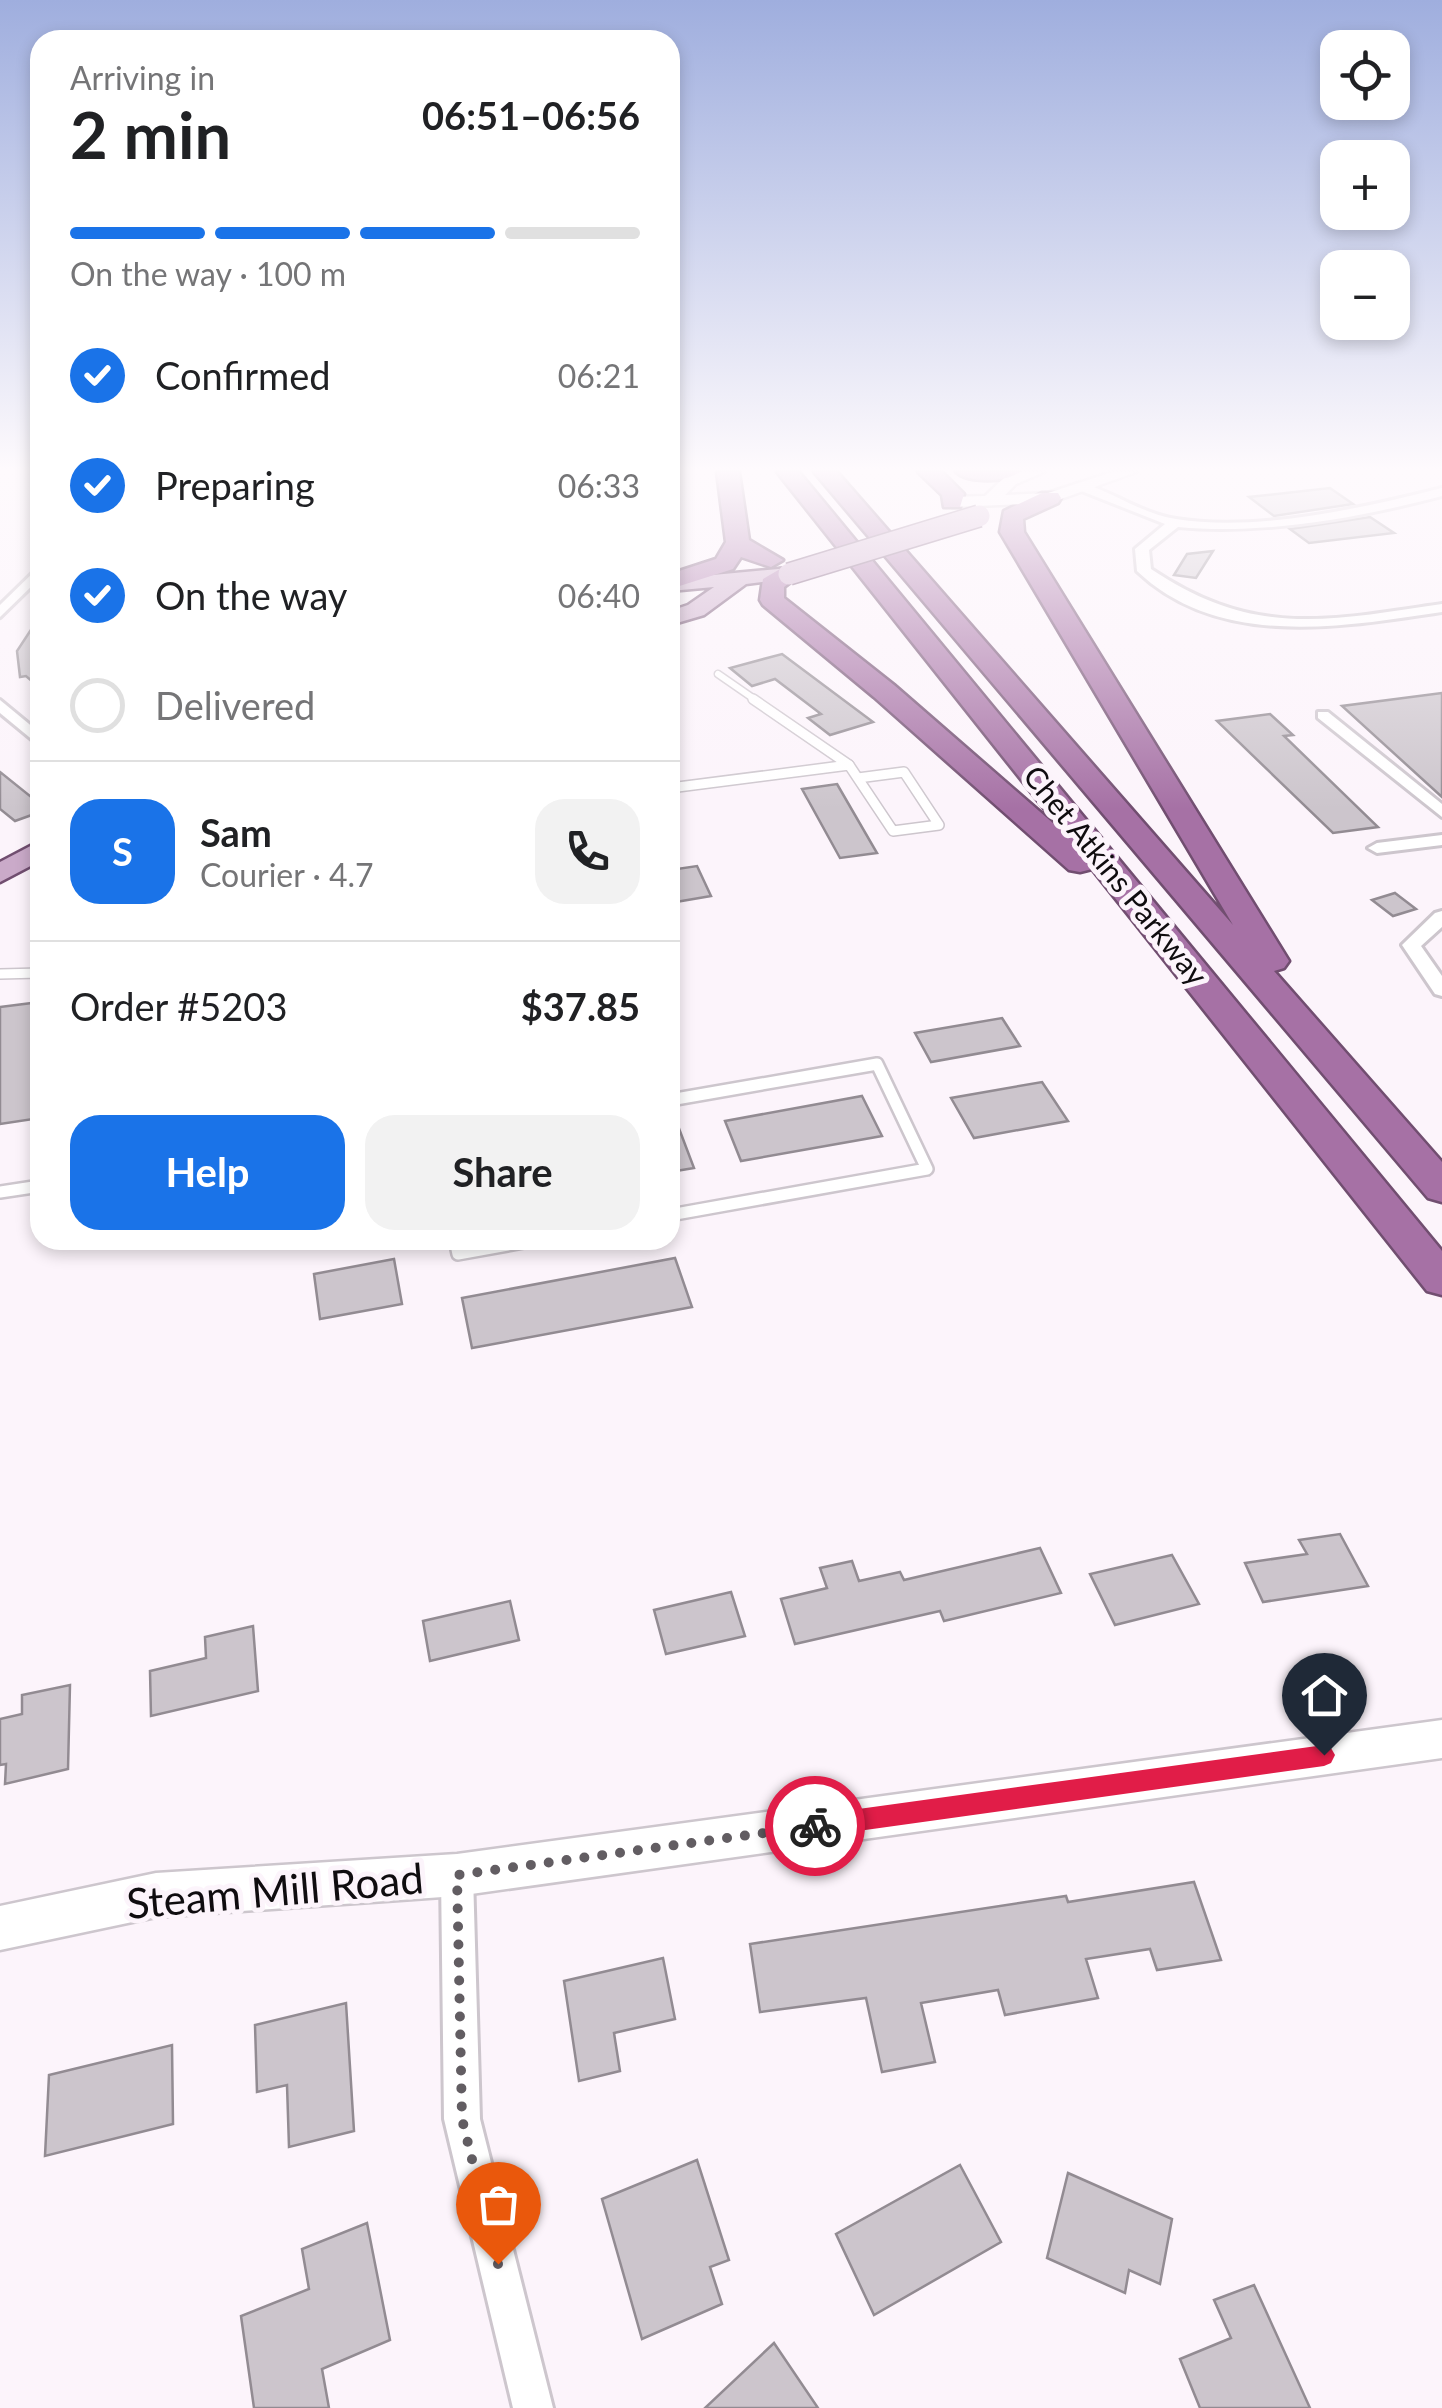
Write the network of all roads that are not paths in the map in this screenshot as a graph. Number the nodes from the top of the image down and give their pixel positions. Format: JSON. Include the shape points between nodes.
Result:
{"nodes":[{"id":1,"x":27,"y":584,"type":"edge"},
{"id":2,"x":733,"y":584,"type":"edge"},
{"id":3,"x":772,"y":584,"type":"edge"},
{"id":4,"x":879,"y":584,"type":"edge"},
{"id":5,"x":923,"y":584,"type":"edge"},
{"id":6,"x":1044,"y":584,"type":"edge"},
{"id":7,"x":1161,"y":584,"type":"edge"},
{"id":8,"x":1442,"y":608,"type":"edge"},
{"id":9,"x":0,"y":613,"type":"edge"},
{"id":10,"x":680,"y":615,"type":"edge"},
{"id":11,"x":718,"y":674,"type":"dead end"},
{"id":12,"x":0,"y":705,"type":"edge"},
{"id":13,"x":1324,"y":715,"type":"dead end"},
{"id":14,"x":30,"y":731,"type":"edge"},
{"id":15,"x":848,"y":765,"type":"junction"},
{"id":16,"x":858,"y":778,"type":"junction"},
{"id":17,"x":680,"y":787,"type":"edge"},
{"id":18,"x":1442,"y":812,"type":"edge"},
{"id":19,"x":1442,"y":840,"type":"edge"},
{"id":20,"x":1377,"y":848,"type":"dead end"},
{"id":21,"x":1442,"y":917,"type":"edge"},
{"id":22,"x":30,"y":973,"type":"edge"},
{"id":23,"x":0,"y":974,"type":"edge"},
{"id":24,"x":1442,"y":990,"type":"edge"},
{"id":25,"x":1328,"y":1054,"type":"junction"},
{"id":26,"x":1291,"y":1094,"type":"junction"},
{"id":27,"x":680,"y":1098,"type":"edge"},
{"id":28,"x":30,"y":1188,"type":"edge"},
{"id":29,"x":1442,"y":1188,"type":"edge"},
{"id":30,"x":0,"y":1192,"type":"edge"},
{"id":31,"x":680,"y":1214,"type":"edge"},
{"id":32,"x":457,"y":1250,"type":"edge"},
{"id":33,"x":480,"y":1250,"type":"edge"},
{"id":34,"x":1442,"y":1280,"type":"edge"},
{"id":35,"x":1442,"y":1739,"type":"edge"},
{"id":36,"x":457,"y":1875,"type":"junction"},
{"id":37,"x":0,"y":1928,"type":"edge"},
{"id":38,"x":533,"y":2408,"type":"edge"}],
"edges":[{"from":1,"to":9,"type":"street"},
{"from":2,"to":10,"type":"main road"},
{"from":3,"to":26,"type":"highway","via":[[772,600],[1093,874]]},
{"from":4,"to":26,"type":"highway","name":"Chet Atkins Parkway"},
{"from":5,"to":25,"type":"highway","name":"Chet Atkins Parkway"},
{"from":6,"to":25,"type":"highway"},
{"from":7,"to":8,"type":"street","via":[[1238,619],[1269,624],[1342,624]]},
{"from":11,"to":15,"type":"lane"},
{"from":12,"to":14,"type":"street"},
{"from":13,"to":18,"type":"street"},
{"from":15,"to":16,"type":"lane"},
{"from":15,"to":17,"type":"lane"},
{"from":16,"to":16,"type":"lane","via":[[893,831],[938,825],[904,772]]},
{"from":19,"to":20,"type":"street"},
{"from":21,"to":24,"type":"street","via":[[1411,945]]},
{"from":22,"to":23,"type":"lane"},
{"from":25,"to":29,"type":"highway","name":"Chet Atkins Parkway"},
{"from":26,"to":34,"type":"highway","name":"Chet Atkins Parkway"},
{"from":27,"to":31,"type":"lane","via":[[877,1064],[926,1169]]},
{"from":28,"to":30,"type":"lane"},
{"from":32,"to":33,"type":"lane"},
{"from":35,"to":36,"type":"street","name":"Steam Mill Road"},
{"from":36,"to":37,"type":"street","name":"Steam Mill Road","via":[[156,1895]]},
{"from":36,"to":38,"type":"street","via":[[462,2119]]}]}
